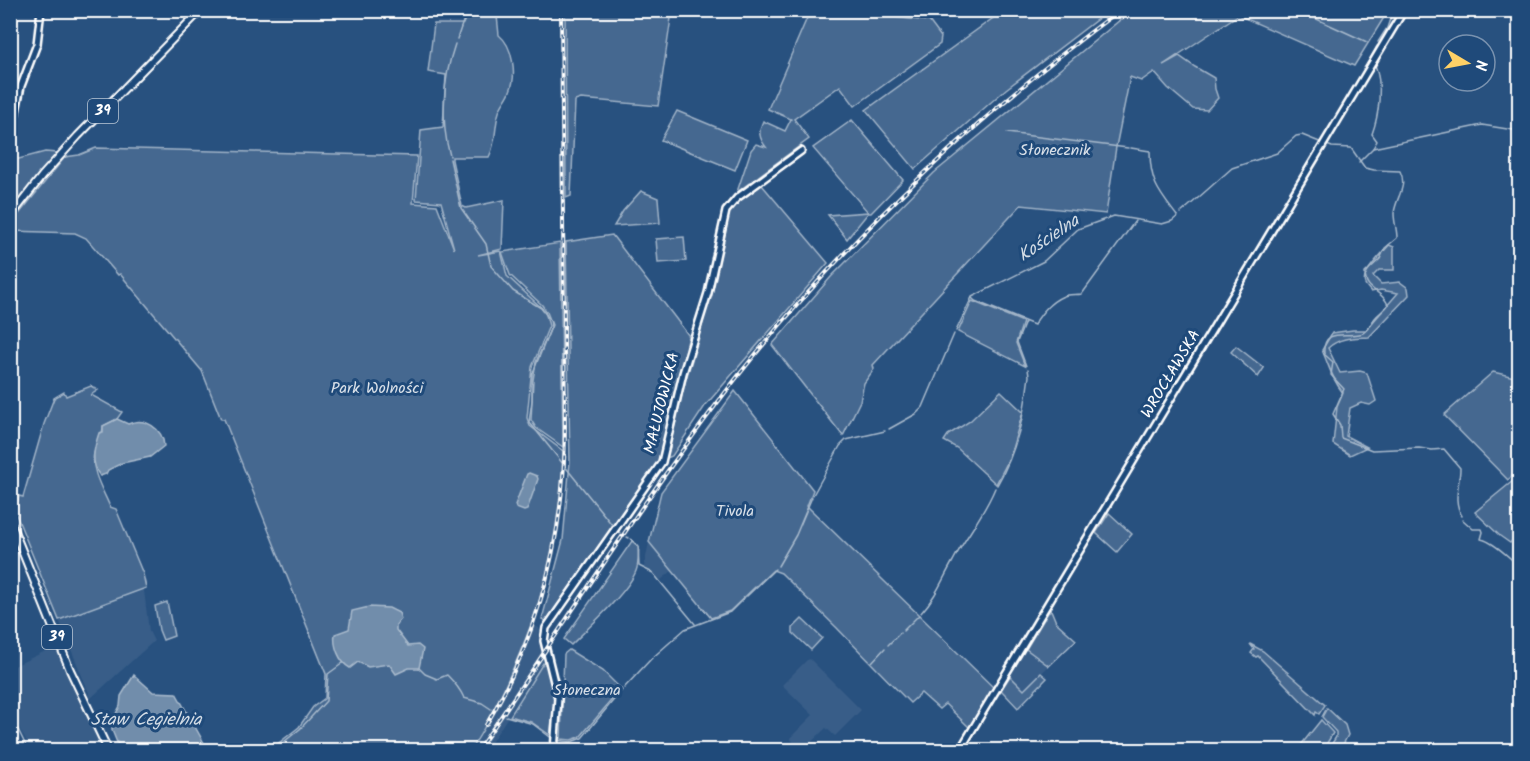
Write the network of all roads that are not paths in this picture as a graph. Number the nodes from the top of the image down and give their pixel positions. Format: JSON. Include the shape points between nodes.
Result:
{"nodes":[{"id":1,"x":41,"y":10,"type":"edge"},
{"id":2,"x":201,"y":10,"type":"edge"},
{"id":3,"x":1404,"y":10,"type":"edge"},
{"id":4,"x":10,"y":142,"type":"edge"},
{"id":5,"x":801,"y":151,"type":"dead end"},
{"id":6,"x":10,"y":217,"type":"edge"},
{"id":7,"x":10,"y":521,"type":"edge"},
{"id":8,"x":108,"y":750,"type":"edge"},
{"id":9,"x":554,"y":750,"type":"edge"},
{"id":10,"x":960,"y":750,"type":"edge"}],
"edges":[{"from":1,"to":4,"type":"street","via":[[37,44],[21,86]]},
{"from":2,"to":6,"type":"main road","number":"39","via":[[72,143]]},
{"from":3,"to":10,"type":"street","name":"WROCŁAWSKA"},
{"from":5,"to":9,"type":"street","name":"MAŁUJOWICKA","via":[[737,198],[726,211],[664,457],[546,628],[544,641],[558,698]]},
{"from":7,"to":8,"type":"main road","number":"39","via":[[73,676]]}]}
